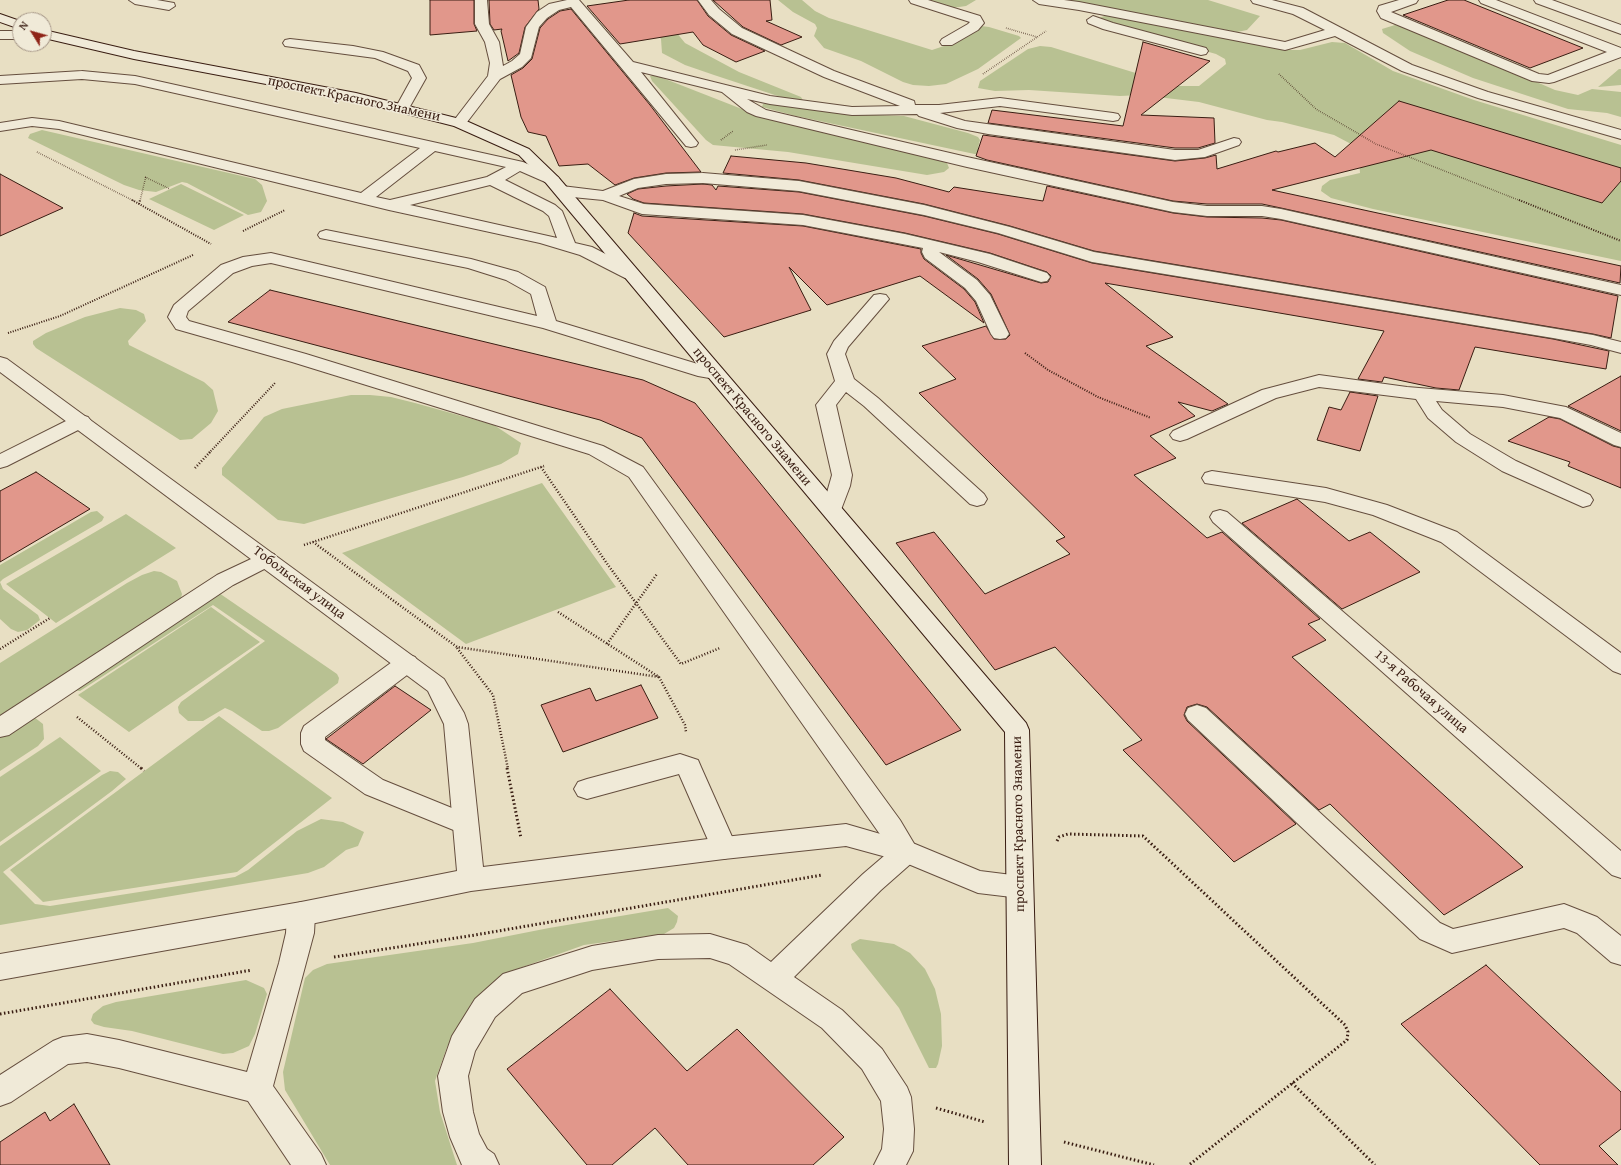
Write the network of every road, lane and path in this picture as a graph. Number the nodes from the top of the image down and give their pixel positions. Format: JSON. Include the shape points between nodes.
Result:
{"nodes":[{"id":1,"x":136,"y":0,"type":"edge"},
{"id":2,"x":482,"y":0,"type":"edge"},
{"id":3,"x":704,"y":0,"type":"edge"},
{"id":4,"x":915,"y":0,"type":"edge"},
{"id":5,"x":1039,"y":0,"type":"edge"},
{"id":6,"x":1257,"y":0,"type":"edge"},
{"id":7,"x":1412,"y":0,"type":"edge"},
{"id":8,"x":1485,"y":0,"type":"edge"},
{"id":9,"x":1540,"y":0,"type":"edge"},
{"id":10,"x":576,"y":1,"type":"edge"},
{"id":11,"x":169,"y":6,"type":"dead end"},
{"id":12,"x":1089,"y":8,"type":"junction"},
{"id":13,"x":0,"y":18,"type":"edge"},
{"id":14,"x":12,"y":22,"type":"edge"},
{"id":15,"x":1048,"y":29,"type":"dead end"},
{"id":16,"x":1621,"y":30,"type":"edge"},
{"id":17,"x":1337,"y":31,"type":"junction"},
{"id":18,"x":0,"y":35,"type":"edge"},
{"id":19,"x":12,"y":35,"type":"edge"},
{"id":20,"x":52,"y":36,"type":"edge"},
{"id":21,"x":1244,"y":38,"type":"junction"},
{"id":22,"x":947,"y":42,"type":"dead end"},
{"id":23,"x":290,"y":43,"type":"dead end"},
{"id":24,"x":1201,"y":51,"type":"dead end"},
{"id":25,"x":1620,"y":53,"type":"edge"},
{"id":26,"x":628,"y":65,"type":"junction"},
{"id":27,"x":988,"y":71,"type":"dead end"},
{"id":28,"x":495,"y":76,"type":"junction"},
{"id":29,"x":0,"y":80,"type":"edge"},
{"id":30,"x":728,"y":91,"type":"junction"},
{"id":31,"x":403,"y":107,"type":"junction"},
{"id":32,"x":919,"y":109,"type":"junction"},
{"id":33,"x":1113,"y":117,"type":"dead end"},
{"id":34,"x":459,"y":123,"type":"junction"},
{"id":35,"x":0,"y":127,"type":"edge"},
{"id":36,"x":1621,"y":135,"type":"edge"},
{"id":37,"x":1234,"y":142,"type":"dead end"},
{"id":38,"x":691,"y":143,"type":"dead end"},
{"id":39,"x":433,"y":145,"type":"junction"},
{"id":40,"x":34,"y":151,"type":"dead end"},
{"id":41,"x":518,"y":165,"type":"junction"},
{"id":42,"x":147,"y":172,"type":"dead end"},
{"id":43,"x":145,"y":177,"type":"junction"},
{"id":44,"x":492,"y":180,"type":"junction"},
{"id":45,"x":557,"y":186,"type":"junction"},
{"id":46,"x":170,"y":189,"type":"dead end"},
{"id":47,"x":605,"y":196,"type":"junction"},
{"id":48,"x":364,"y":198,"type":"junction"},
{"id":49,"x":138,"y":204,"type":"junction"},
{"id":50,"x":389,"y":206,"type":"junction"},
{"id":51,"x":286,"y":209,"type":"dead end"},
{"id":52,"x":240,"y":232,"type":"dead end"},
{"id":53,"x":326,"y":234,"type":"dead end"},
{"id":54,"x":1621,"y":241,"type":"edge"},
{"id":55,"x":568,"y":246,"type":"junction"},
{"id":56,"x":932,"y":246,"type":"junction"},
{"id":57,"x":206,"y":248,"type":"dead end"},
{"id":58,"x":200,"y":252,"type":"dead end"},
{"id":59,"x":631,"y":274,"type":"junction"},
{"id":60,"x":1041,"y":277,"type":"dead end"},
{"id":61,"x":1621,"y":290,"type":"edge"},
{"id":62,"x":880,"y":299,"type":"dead end"},
{"id":63,"x":548,"y":324,"type":"junction"},
{"id":64,"x":7,"y":333,"type":"dead end"},
{"id":65,"x":1000,"y":334,"type":"joint"},
{"id":66,"x":1621,"y":348,"type":"edge"},
{"id":67,"x":299,"y":358,"type":"junction"},
{"id":68,"x":0,"y":363,"type":"edge"},
{"id":69,"x":715,"y":373,"type":"junction"},
{"id":70,"x":845,"y":382,"type":"junction"},
{"id":71,"x":1422,"y":394,"type":"junction"},
{"id":72,"x":81,"y":421,"type":"junction"},
{"id":73,"x":1180,"y":435,"type":"joint"},
{"id":74,"x":1621,"y":441,"type":"edge"},
{"id":75,"x":0,"y":462,"type":"edge"},
{"id":76,"x":1212,"y":478,"type":"dead end"},
{"id":77,"x":174,"y":490,"type":"junction"},
{"id":78,"x":977,"y":499,"type":"dead end"},
{"id":79,"x":1583,"y":500,"type":"dead end"},
{"id":80,"x":832,"y":510,"type":"junction"},
{"id":81,"x":1220,"y":517,"type":"dead end"},
{"id":82,"x":312,"y":542,"type":"junction"},
{"id":83,"x":266,"y":559,"type":"junction"},
{"id":84,"x":657,"y":574,"type":"dead end"},
{"id":85,"x":637,"y":603,"type":"junction"},
{"id":86,"x":558,"y":612,"type":"dead end"},
{"id":87,"x":50,"y":618,"type":"dead end"},
{"id":88,"x":752,"y":636,"type":"junction"},
{"id":89,"x":607,"y":644,"type":"junction"},
{"id":90,"x":457,"y":647,"type":"junction"},
{"id":91,"x":0,"y":649,"type":"edge"},
{"id":92,"x":407,"y":663,"type":"junction"},
{"id":93,"x":1621,"y":665,"type":"edge"},
{"id":94,"x":658,"y":677,"type":"junction"},
{"id":95,"x":1197,"y":714,"type":"dead end"},
{"id":96,"x":74,"y":715,"type":"dead end"},
{"id":97,"x":0,"y":728,"type":"edge"},
{"id":98,"x":689,"y":766,"type":"junction"},
{"id":99,"x":144,"y":771,"type":"dead end"},
{"id":100,"x":587,"y":789,"type":"dead end"},
{"id":101,"x":465,"y":824,"type":"junction"},
{"id":102,"x":1056,"y":845,"type":"dead end"},
{"id":103,"x":724,"y":848,"type":"junction"},
{"id":104,"x":906,"y":852,"type":"junction"},
{"id":105,"x":1621,"y":867,"type":"edge"},
{"id":106,"x":528,"y":873,"type":"junction"},
{"id":107,"x":471,"y":880,"type":"junction"},
{"id":108,"x":872,"y":882,"type":"junction"},
{"id":109,"x":1020,"y":887,"type":"junction"},
{"id":110,"x":301,"y":914,"type":"junction"},
{"id":111,"x":1621,"y":953,"type":"edge"},
{"id":112,"x":293,"y":963,"type":"junction"},
{"id":113,"x":0,"y":966,"type":"edge"},
{"id":114,"x":773,"y":979,"type":"junction"},
{"id":115,"x":0,"y":1014,"type":"edge"},
{"id":116,"x":1292,"y":1083,"type":"junction"},
{"id":117,"x":257,"y":1089,"type":"junction"},
{"id":118,"x":0,"y":1092,"type":"edge"},
{"id":119,"x":932,"y":1107,"type":"dead end"},
{"id":120,"x":1025,"y":1132,"type":"junction"},
{"id":121,"x":1066,"y":1143,"type":"dead end"},
{"id":122,"x":310,"y":1165,"type":"edge"},
{"id":123,"x":483,"y":1165,"type":"edge"},
{"id":124,"x":890,"y":1165,"type":"edge"},
{"id":125,"x":1025,"y":1165,"type":"edge"},
{"id":126,"x":1154,"y":1165,"type":"edge"},
{"id":127,"x":1189,"y":1165,"type":"edge"},
{"id":128,"x":1375,"y":1165,"type":"edge"}],
"edges":[{"from":1,"to":11,"type":"main road"},
{"from":2,"to":28,"type":"main road","via":[[482,24],[492,42],[497,62]]},
{"from":3,"to":32,"type":"main road","via":[[737,31],[829,74]]},
{"from":4,"to":22,"type":"main road","via":[[975,20],[977,23],[973,27]]},
{"from":5,"to":12,"type":"main road"},
{"from":6,"to":17,"type":"main road","via":[[1298,11]]},
{"from":7,"to":25,"type":"main road","via":[[1384,9],[1383,12],[1537,78],[1549,79]]},
{"from":8,"to":25,"type":"main road"},
{"from":9,"to":16,"type":"main road"},
{"from":10,"to":26,"type":"main road"},
{"from":10,"to":28,"type":"main road","via":[[554,7],[542,15],[533,27],[526,55],[517,64]]},
{"from":12,"to":21,"type":"main road"},
{"from":12,"to":24,"type":"main road","via":[[1091,19],[1098,23]]},
{"from":13,"to":14,"type":"main road"},
{"from":15,"to":27,"type":"path"},
{"from":17,"to":21,"type":"main road","via":[[1290,46]]},
{"from":17,"to":36,"type":"main road","via":[[1407,68],[1483,95]]},
{"from":18,"to":19,"type":"main road"},
{"from":20,"to":31,"type":"main road","name":"проспект Красного Знамени","via":[[134,55]]},
{"from":21,"to":54,"type":"path","via":[[1316,109],[1376,144]]},
{"from":23,"to":31,"type":"main road","via":[[378,55],[414,68],[419,78]]},
{"from":26,"to":30,"type":"main road"},
{"from":26,"to":38,"type":"main road"},
{"from":28,"to":34,"type":"main road"},
{"from":29,"to":39,"type":"main road","via":[[82,75],[135,80]]},
{"from":30,"to":32,"type":"main road","via":[[840,110]]},
{"from":30,"to":61,"type":"main road","via":[[761,113],[966,162],[1173,207],[1281,214]]},
{"from":31,"to":34,"type":"main road","name":"проспект Красного Знамени"},
{"from":32,"to":33,"type":"main road","via":[[1000,102]]},
{"from":32,"to":37,"type":"main road","via":[[962,125],[988,130],[1176,155],[1200,154]]},
{"from":34,"to":45,"type":"main road","name":"проспект Красного Знамени","via":[[524,152]]},
{"from":35,"to":48,"type":"main road","via":[[32,122],[59,125]]},
{"from":39,"to":41,"type":"main road"},
{"from":39,"to":48,"type":"main road"},
{"from":40,"to":49,"type":"path"},
{"from":41,"to":44,"type":"main road","via":[[507,174]]},
{"from":41,"to":45,"type":"main road"},
{"from":42,"to":43,"type":"path"},
{"from":43,"to":46,"type":"path"},
{"from":43,"to":49,"type":"path"},
{"from":44,"to":50,"type":"main road"},
{"from":44,"to":55,"type":"main road","via":[[549,208],[556,214]]},
{"from":45,"to":47,"type":"main road"},
{"from":45,"to":59,"type":"main road","name":"проспект Красного Знамени"},
{"from":47,"to":56,"type":"main road","via":[[642,209],[803,220]]},
{"from":47,"to":66,"type":"main road","via":[[634,184],[666,179],[703,178],[799,186],[924,210],[1004,230],[1087,256],[1553,333]]},
{"from":48,"to":50,"type":"main road"},
{"from":49,"to":57,"type":"path","via":[[213,246]]},
{"from":50,"to":55,"type":"main road"},
{"from":51,"to":52,"type":"path"},
{"from":53,"to":63,"type":"main road","via":[[471,264],[512,276],[540,291]]},
{"from":55,"to":59,"type":"main road","via":[[586,251]]},
{"from":56,"to":60,"type":"main road","via":[[984,258]]},
{"from":56,"to":65,"type":"main road","via":[[931,254],[971,284],[984,299]]},
{"from":58,"to":64,"type":"path","via":[[60,316]]},
{"from":59,"to":69,"type":"main road","name":"проспект Красного Знамени"},
{"from":62,"to":70,"type":"main road","via":[[840,345],[836,354]]},
{"from":63,"to":67,"type":"main road","via":[[271,258],[227,269],[180,309],[177,317],[182,325]]},
{"from":63,"to":69,"type":"main road"},
{"from":65,"to":73,"type":"path","via":[[1048,370],[1098,397],[1162,423]]},
{"from":67,"to":77,"type":"path"},
{"from":67,"to":88,"type":"main road","via":[[596,450],[636,472]]},
{"from":68,"to":72,"type":"main road","name":"Тобольская улица"},
{"from":69,"to":80,"type":"main road","name":"проспект Красного Знамени"},
{"from":70,"to":78,"type":"main road","via":[[871,402]]},
{"from":70,"to":80,"type":"main road","via":[[826,406],[842,475]]},
{"from":71,"to":73,"type":"main road","via":[[1319,381],[1270,394]]},
{"from":71,"to":74,"type":"main road","via":[[1504,401],[1566,413]]},
{"from":71,"to":79,"type":"main road","via":[[1435,414],[1463,438],[1509,466]]},
{"from":72,"to":75,"type":"main road"},
{"from":72,"to":77,"type":"main road","name":"Тобольская улица"},
{"from":76,"to":93,"type":"main road","via":[[1326,495],[1380,510],[1449,537]]},
{"from":77,"to":83,"type":"main road","name":"Тобольская улица"},
{"from":80,"to":109,"type":"main road","name":"проспект Красного Знамени","via":[[1017,730]]},
{"from":81,"to":105,"type":"main road","name":"13-я Рабочая улица"},
{"from":82,"to":83,"type":"path"},
{"from":82,"to":85,"type":"path","via":[[541,467]]},
{"from":82,"to":90,"type":"path"},
{"from":83,"to":92,"type":"main road","name":"Тобольская улица"},
{"from":83,"to":97,"type":"main road","via":[[225,580]]},
{"from":84,"to":85,"type":"path"},
{"from":85,"to":88,"type":"path","via":[[681,664]]},
{"from":85,"to":89,"type":"path"},
{"from":86,"to":89,"type":"path"},
{"from":87,"to":91,"type":"path"},
{"from":88,"to":104,"type":"main road"},
{"from":89,"to":94,"type":"path"},
{"from":90,"to":94,"type":"path"},
{"from":90,"to":106,"type":"path","via":[[493,695]]},
{"from":92,"to":101,"type":"main road","name":"Тобольская улица","via":[[436,685],[456,724]]},
{"from":92,"to":101,"type":"main road","via":[[313,733],[313,744],[374,787]]},
{"from":94,"to":98,"type":"path","via":[[685,725]]},
{"from":95,"to":111,"type":"main road","via":[[1430,931],[1452,941],[1564,916],[1587,925]]},
{"from":96,"to":99,"type":"path"},
{"from":98,"to":100,"type":"main road","via":[[680,764]]},
{"from":98,"to":103,"type":"main road"},
{"from":101,"to":107,"type":"main road","name":"Тобольская улица"},
{"from":102,"to":116,"type":"path","via":[[1059,837],[1068,834],[1143,836],[1345,1025],[1348,1032],[1347,1040]]},
{"from":103,"to":104,"type":"main road","via":[[846,835]]},
{"from":103,"to":106,"type":"main road"},
{"from":104,"to":108,"type":"main road"},
{"from":104,"to":109,"type":"main road","via":[[978,882]]},
{"from":106,"to":107,"type":"main road"},
{"from":107,"to":110,"type":"main road"},
{"from":108,"to":112,"type":"path","via":[[840,872],[475,935]]},
{"from":108,"to":114,"type":"main road"},
{"from":109,"to":120,"type":"main road","name":"проспект Красного Знамени"},
{"from":110,"to":112,"type":"main road"},
{"from":110,"to":113,"type":"main road"},
{"from":112,"to":115,"type":"path"},
{"from":112,"to":117,"type":"main road"},
{"from":114,"to":123,"type":"main road","via":[[737,954],[710,946],[658,947],[592,958],[513,983],[486,1008],[462,1046],[453,1076],[458,1112],[465,1137],[476,1160]]},
{"from":114,"to":124,"type":"main road","via":[[832,1019],[872,1059],[896,1097],[899,1129],[897,1151]]},
{"from":116,"to":127,"type":"path"},
{"from":116,"to":128,"type":"path"},
{"from":117,"to":118,"type":"main road","via":[[198,1072],[87,1048],[63,1051]]},
{"from":117,"to":122,"type":"main road"},
{"from":119,"to":120,"type":"path"},
{"from":120,"to":125,"type":"main road","name":"проспект Красного Знамени"},
{"from":121,"to":126,"type":"path"}]}
